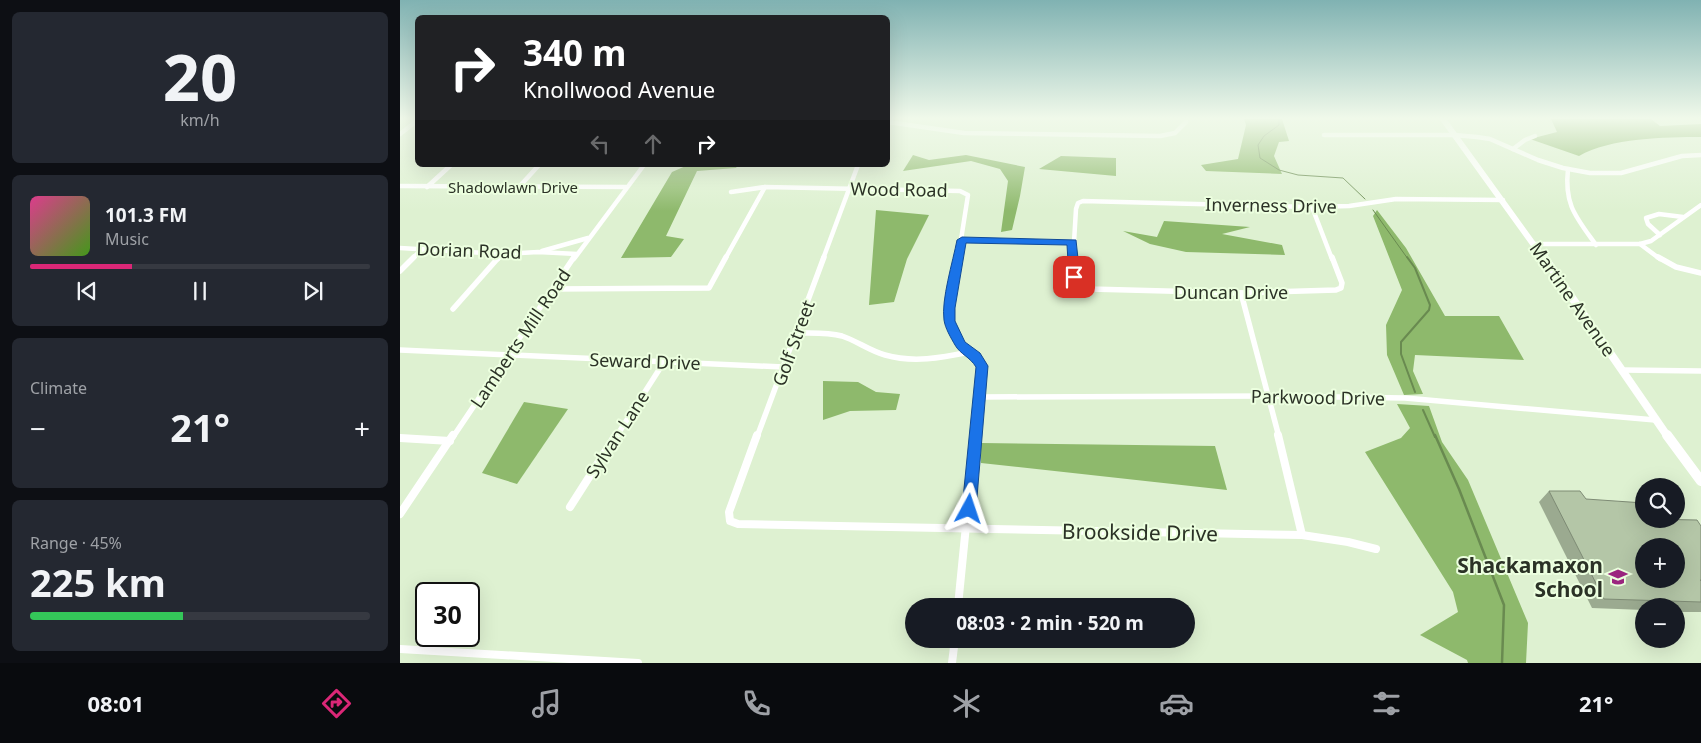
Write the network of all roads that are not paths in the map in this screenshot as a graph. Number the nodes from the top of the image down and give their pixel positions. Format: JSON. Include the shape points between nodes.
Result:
{"nodes":[{"id":1,"x":1466,"y":150,"type":"edge"},
{"id":2,"x":1515,"y":150,"type":"edge"},
{"id":3,"x":1701,"y":155,"type":"edge"},
{"id":4,"x":449,"y":167,"type":"edge"},
{"id":5,"x":537,"y":167,"type":"edge"},
{"id":6,"x":642,"y":167,"type":"edge"},
{"id":7,"x":857,"y":167,"type":"edge"},
{"id":8,"x":1568,"y":169,"type":"junction"},
{"id":9,"x":400,"y":186,"type":"edge"},
{"id":10,"x":626,"y":186,"type":"junction"},
{"id":11,"x":427,"y":187,"type":"junction"},
{"id":12,"x":519,"y":187,"type":"junction"},
{"id":13,"x":765,"y":187,"type":"junction"},
{"id":14,"x":850,"y":188,"type":"junction"},
{"id":15,"x":731,"y":192,"type":"dead end"},
{"id":16,"x":1503,"y":200,"type":"junction"},
{"id":17,"x":1701,"y":205,"type":"edge"},
{"id":18,"x":1312,"y":206,"type":"junction"},
{"id":19,"x":1683,"y":217,"type":"junction"},
{"id":20,"x":1660,"y":235,"type":"junction"},
{"id":21,"x":588,"y":238,"type":"junction"},
{"id":22,"x":962,"y":240,"type":"junction"},
{"id":23,"x":1072,"y":242,"type":"junction"},
{"id":24,"x":1535,"y":244,"type":"junction"},
{"id":25,"x":1640,"y":244,"type":"junction"},
{"id":26,"x":1596,"y":245,"type":"junction"},
{"id":27,"x":400,"y":248,"type":"edge"},
{"id":28,"x":422,"y":249,"type":"junction"},
{"id":29,"x":538,"y":252,"type":"junction"},
{"id":30,"x":502,"y":254,"type":"junction"},
{"id":31,"x":577,"y":254,"type":"junction"},
{"id":32,"x":400,"y":270,"type":"edge"},
{"id":33,"x":1701,"y":274,"type":"edge"},
{"id":34,"x":553,"y":289,"type":"junction"},
{"id":35,"x":1241,"y":293,"type":"junction"},
{"id":36,"x":453,"y":309,"type":"dead end"},
{"id":37,"x":796,"y":333,"type":"junction"},
{"id":38,"x":400,"y":350,"type":"edge"},
{"id":39,"x":969,"y":352,"type":"junction"},
{"id":40,"x":507,"y":356,"type":"junction"},
{"id":41,"x":664,"y":362,"type":"junction"},
{"id":42,"x":783,"y":367,"type":"junction"},
{"id":43,"x":1623,"y":370,"type":"junction"},
{"id":44,"x":1701,"y":371,"type":"edge"},
{"id":45,"x":1269,"y":396,"type":"junction"},
{"id":46,"x":980,"y":397,"type":"junction"},
{"id":47,"x":1655,"y":420,"type":"junction"},
{"id":48,"x":400,"y":438,"type":"edge"},
{"id":49,"x":450,"y":441,"type":"junction"},
{"id":50,"x":1701,"y":481,"type":"edge"},
{"id":51,"x":570,"y":507,"type":"dead end"},
{"id":52,"x":400,"y":514,"type":"edge"},
{"id":53,"x":730,"y":521,"type":"joint"},
{"id":54,"x":968,"y":528,"type":"junction"},
{"id":55,"x":1302,"y":536,"type":"junction"},
{"id":56,"x":1376,"y":549,"type":"dead end"},
{"id":57,"x":959,"y":598,"type":"edge"},
{"id":58,"x":953,"y":648,"type":"edge"},
{"id":59,"x":400,"y":649,"type":"edge"},
{"id":60,"x":638,"y":663,"type":"edge"},
{"id":61,"x":952,"y":663,"type":"edge"}],
"edges":[{"from":1,"to":16,"type":"main road","name":"Martine Avenue"},
{"from":2,"to":8,"type":"street"},
{"from":3,"to":8,"type":"street","via":[[1682,156],[1621,173]]},
{"from":4,"to":11,"type":"street"},
{"from":5,"to":12,"type":"street"},
{"from":6,"to":10,"type":"street","name":"Lamberts Mill Road"},
{"from":7,"to":14,"type":"street","name":"Golf Street"},
{"from":8,"to":26,"type":"street","via":[[1565,188],[1568,203]]},
{"from":9,"to":11,"type":"street","name":"Shadowlawn Drive"},
{"from":10,"to":12,"type":"street","name":"Shadowlawn Drive"},
{"from":10,"to":21,"type":"street","name":"Lamberts Mill Road"},
{"from":11,"to":12,"type":"street","name":"Shadowlawn Drive"},
{"from":13,"to":14,"type":"street","name":"Wood Road"},
{"from":13,"to":15,"type":"street","name":"Wood Road"},
{"from":13,"to":34,"type":"street","via":[[709,288]]},
{"from":14,"to":22,"type":"street","name":"Wood Road","via":[[967,193],[969,198]]},
{"from":14,"to":37,"type":"street","name":"Golf Street"},
{"from":16,"to":18,"type":"street","name":"Inverness Drive","via":[[1396,199],[1349,206]]},
{"from":16,"to":24,"type":"main road","name":"Martine Avenue"},
{"from":17,"to":19,"type":"street"},
{"from":18,"to":23,"type":"street","name":"Inverness Drive","via":[[1089,200],[1076,206]]},
{"from":18,"to":35,"type":"street","name":"Duncan Drive","via":[[1342,283],[1341,288]]},
{"from":19,"to":20,"type":"street"},
{"from":19,"to":20,"type":"street","via":[[1649,215],[1646,218],[1648,224]]},
{"from":20,"to":25,"type":"street"},
{"from":21,"to":29,"type":"street","name":"Dorian Road"},
{"from":21,"to":31,"type":"street","name":"Lamberts Mill Road"},
{"from":22,"to":23,"type":"street"},
{"from":22,"to":39,"type":"street","name":"Wood Road","via":[[949,314],[951,328]]},
{"from":23,"to":35,"type":"street","name":"Duncan Drive","via":[[1074,277],[1080,286],[1086,288],[1100,291]]},
{"from":24,"to":26,"type":"street"},
{"from":24,"to":43,"type":"main road","name":"Martine Avenue"},
{"from":25,"to":26,"type":"street"},
{"from":25,"to":33,"type":"street","via":[[1671,265]]},
{"from":27,"to":28,"type":"street","name":"Dorian Road"},
{"from":28,"to":30,"type":"street","name":"Dorian Road"},
{"from":28,"to":32,"type":"street"},
{"from":29,"to":30,"type":"street","name":"Dorian Road"},
{"from":29,"to":31,"type":"street","name":"Dorian Road"},
{"from":30,"to":36,"type":"street"},
{"from":31,"to":34,"type":"street","name":"Lamberts Mill Road"},
{"from":34,"to":40,"type":"street","name":"Lamberts Mill Road"},
{"from":35,"to":45,"type":"street"},
{"from":37,"to":39,"type":"street","via":[[841,336],[874,352],[899,358],[934,358]]},
{"from":37,"to":42,"type":"street","name":"Golf Street"},
{"from":38,"to":40,"type":"street","name":"Seward Drive"},
{"from":39,"to":46,"type":"street","name":"Wood Road","via":[[980,360],[982,366]]},
{"from":40,"to":41,"type":"street","name":"Seward Drive"},
{"from":40,"to":49,"type":"street","name":"Lamberts Mill Road"},
{"from":41,"to":42,"type":"street","name":"Seward Drive"},
{"from":41,"to":51,"type":"street","name":"Sylvan Lane"},
{"from":42,"to":53,"type":"street","name":"Golf Street","via":[[729,512]]},
{"from":43,"to":44,"type":"street"},
{"from":43,"to":47,"type":"main road","name":"Martine Avenue"},
{"from":45,"to":46,"type":"street","name":"Parkwood Drive"},
{"from":45,"to":47,"type":"street","name":"Parkwood Drive","via":[[1405,398]]},
{"from":45,"to":55,"type":"street"},
{"from":46,"to":54,"type":"street","name":"Wood Road"},
{"from":47,"to":50,"type":"main road","name":"Martine Avenue"},
{"from":48,"to":49,"type":"street"},
{"from":49,"to":52,"type":"street","name":"Lamberts Mill Road"},
{"from":53,"to":54,"type":"street","name":"Brookside Drive","via":[[738,524]]},
{"from":54,"to":55,"type":"street","name":"Brookside Drive"},
{"from":54,"to":57,"type":"street","name":"Wood Road"},
{"from":55,"to":56,"type":"street","name":"Brookside Drive"},
{"from":58,"to":61,"type":"street"},
{"from":59,"to":60,"type":"street"}]}
